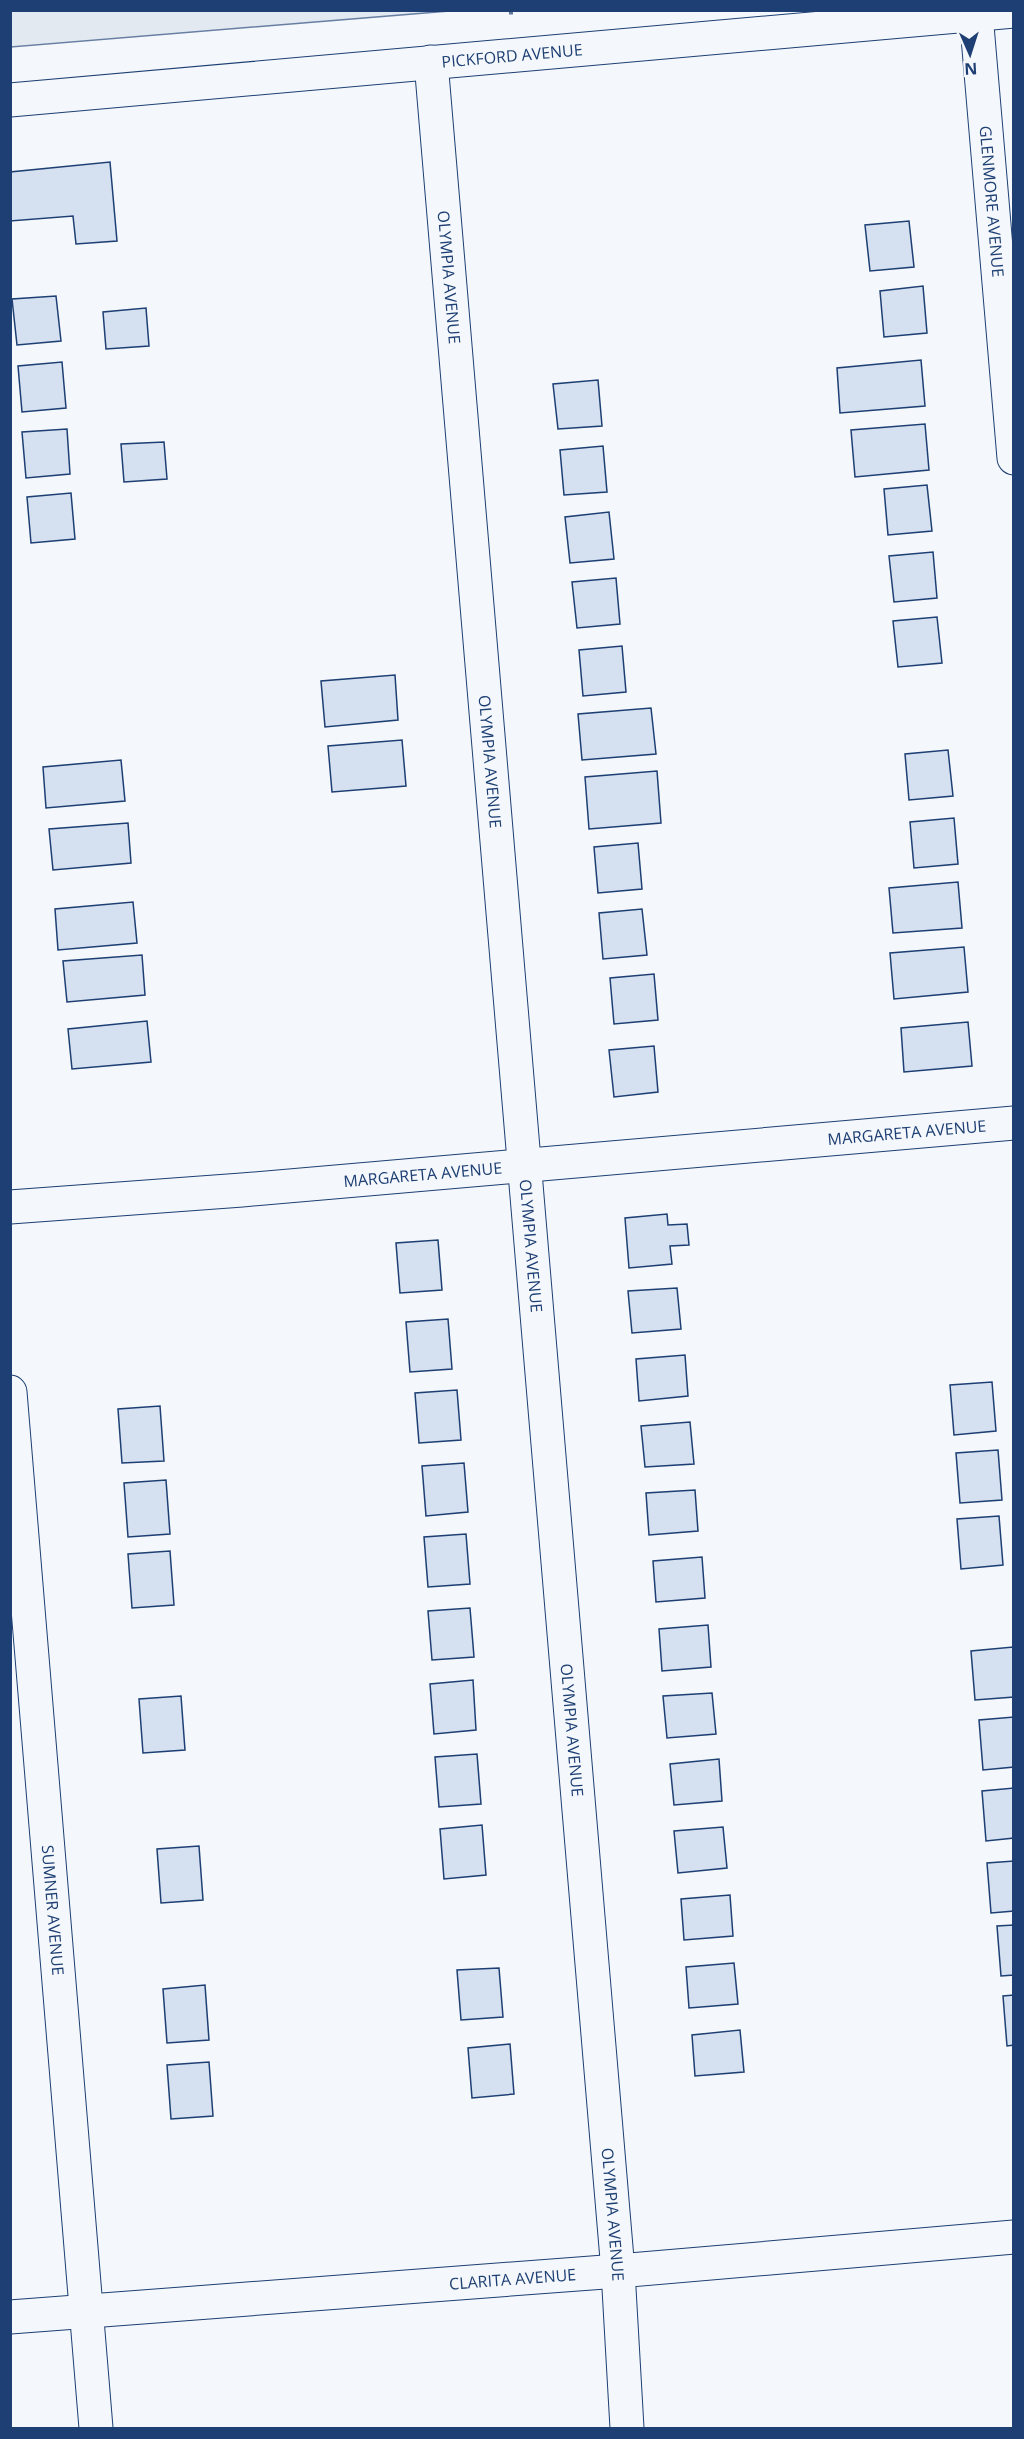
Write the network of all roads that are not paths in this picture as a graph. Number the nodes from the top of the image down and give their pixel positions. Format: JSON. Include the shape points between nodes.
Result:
{"nodes":[{"id":1,"x":1014,"y":11,"type":"edge"},
{"id":2,"x":976,"y":14,"type":"junction"},
{"id":3,"x":431,"y":62,"type":"junction"},
{"id":4,"x":10,"y":100,"type":"edge"},
{"id":5,"x":1014,"y":458,"type":"edge"},
{"id":6,"x":1014,"y":1123,"type":"edge"},
{"id":7,"x":525,"y":1164,"type":"junction"},
{"id":8,"x":10,"y":1207,"type":"edge"},
{"id":9,"x":10,"y":1392,"type":"edge"},
{"id":10,"x":1014,"y":2236,"type":"edge"},
{"id":11,"x":618,"y":2271,"type":"junction"},
{"id":12,"x":87,"y":2310,"type":"junction"},
{"id":13,"x":10,"y":2317,"type":"edge"},
{"id":14,"x":96,"y":2428,"type":"edge"},
{"id":15,"x":627,"y":2428,"type":"edge"}],
"edges":[{"from":1,"to":2,"type":"street","name":"PICKFORD AVENUE"},
{"from":2,"to":3,"type":"street","name":"PICKFORD AVENUE"},
{"from":2,"to":5,"type":"street","name":"GLENMORE AVENUE"},
{"from":3,"to":4,"type":"street","name":"PICKFORD AVENUE"},
{"from":3,"to":7,"type":"street","name":"OLYMPIA AVENUE"},
{"from":6,"to":7,"type":"street","name":"MARGARETA AVENUE"},
{"from":7,"to":8,"type":"street","name":"MARGARETA AVENUE"},
{"from":7,"to":11,"type":"street","name":"OLYMPIA AVENUE"},
{"from":9,"to":12,"type":"street","name":"SUMNER AVENUE"},
{"from":10,"to":11,"type":"street","name":"CLARITA AVENUE"},
{"from":11,"to":12,"type":"street","name":"CLARITA AVENUE"},
{"from":11,"to":15,"type":"street","name":"OLYMPIA AVENUE"},
{"from":12,"to":13,"type":"street","name":"CLARITA AVENUE"},
{"from":12,"to":14,"type":"street","name":"SUMNER AVENUE"}]}
